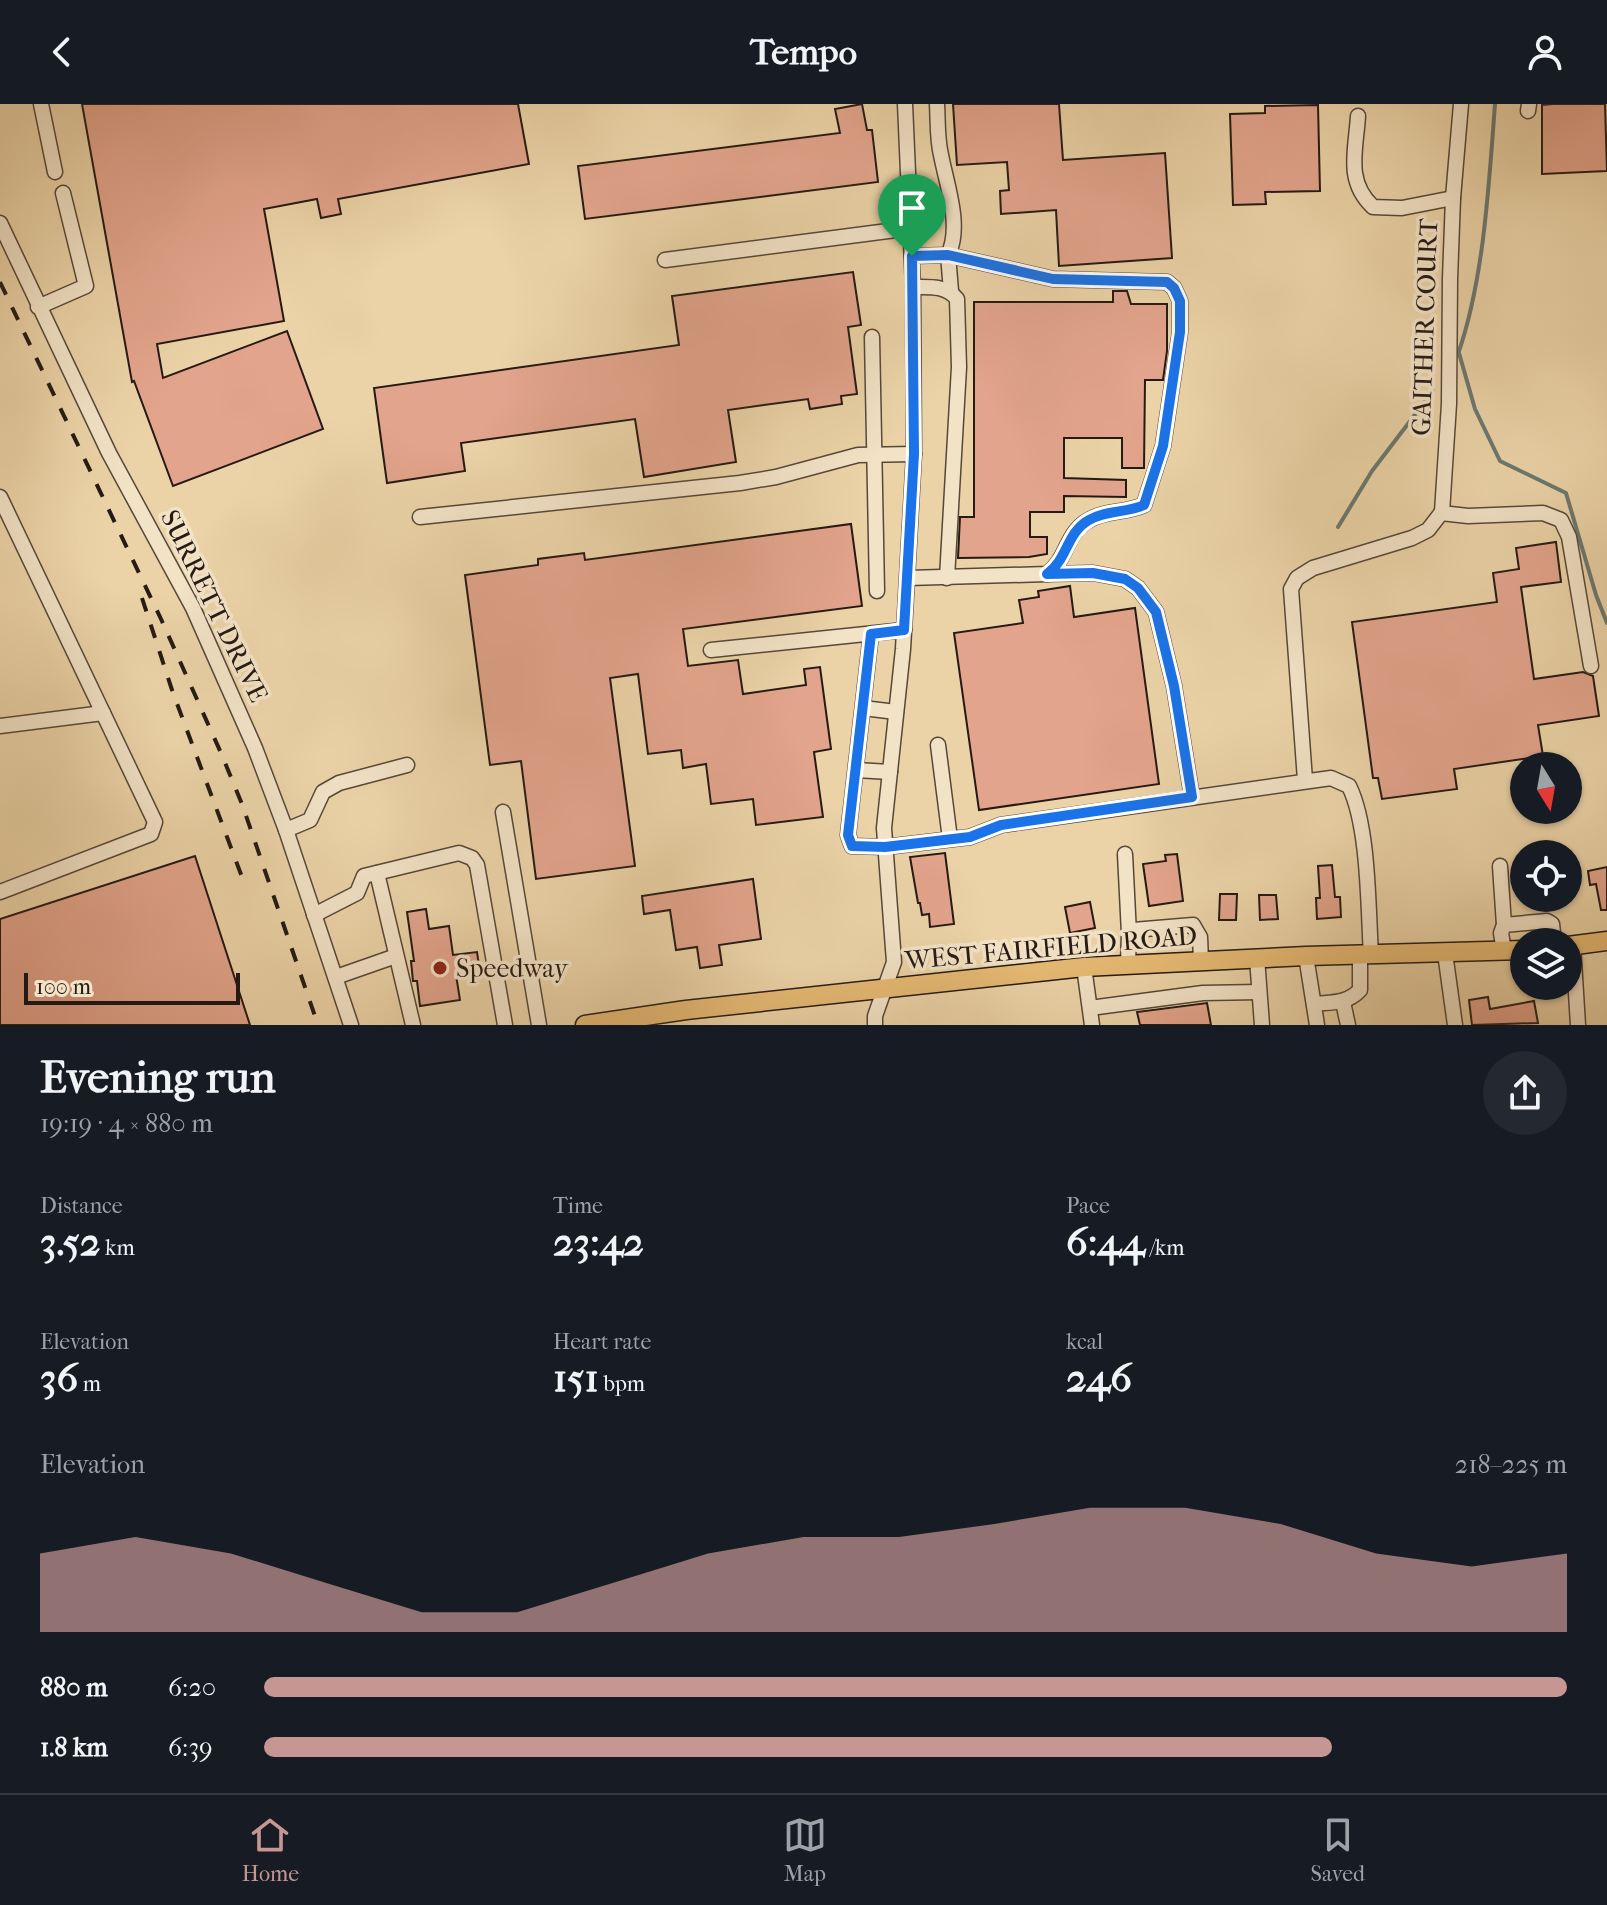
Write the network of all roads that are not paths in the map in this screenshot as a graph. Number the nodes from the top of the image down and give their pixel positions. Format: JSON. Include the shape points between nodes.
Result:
{"nodes":[{"id":1,"x":41,"y":104,"type":"edge"},
{"id":2,"x":905,"y":104,"type":"edge"},
{"id":3,"x":937,"y":104,"type":"edge"},
{"id":4,"x":1461,"y":104,"type":"edge"},
{"id":5,"x":1358,"y":116,"type":"dead end"},
{"id":6,"x":55,"y":172,"type":"dead end"},
{"id":7,"x":63,"y":193,"type":"dead end"},
{"id":8,"x":1453,"y":198,"type":"junction"},
{"id":9,"x":0,"y":223,"type":"edge"},
{"id":10,"x":911,"y":228,"type":"junction"},
{"id":11,"x":948,"y":255,"type":"junction"},
{"id":12,"x":912,"y":256,"type":"junction"},
{"id":13,"x":665,"y":260,"type":"dead end"},
{"id":14,"x":913,"y":287,"type":"junction"},
{"id":15,"x":951,"y":291,"type":"junction"},
{"id":16,"x":38,"y":307,"type":"junction"},
{"id":17,"x":872,"y":337,"type":"dead end"},
{"id":18,"x":914,"y":454,"type":"junction"},
{"id":19,"x":873,"y":455,"type":"junction"},
{"id":20,"x":0,"y":497,"type":"edge"},
{"id":21,"x":1441,"y":513,"type":"junction"},
{"id":22,"x":420,"y":517,"type":"dead end"},
{"id":23,"x":1047,"y":574,"type":"junction"},
{"id":24,"x":908,"y":578,"type":"junction"},
{"id":25,"x":947,"y":578,"type":"junction"},
{"id":26,"x":877,"y":591,"type":"dead end"},
{"id":27,"x":904,"y":630,"type":"junction"},
{"id":28,"x":871,"y":634,"type":"junction"},
{"id":29,"x":711,"y":650,"type":"dead end"},
{"id":30,"x":1591,"y":666,"type":"dead end"},
{"id":31,"x":863,"y":708,"type":"junction"},
{"id":32,"x":896,"y":712,"type":"junction"},
{"id":33,"x":103,"y":713,"type":"junction"},
{"id":34,"x":0,"y":726,"type":"edge"},
{"id":35,"x":938,"y":745,"type":"dead end"},
{"id":36,"x":407,"y":765,"type":"dead end"},
{"id":37,"x":856,"y":770,"type":"junction"},
{"id":38,"x":890,"y":772,"type":"junction"},
{"id":39,"x":1305,"y":780,"type":"junction"},
{"id":40,"x":1192,"y":797,"type":"junction"},
{"id":41,"x":503,"y":812,"type":"dead end"},
{"id":42,"x":286,"y":830,"type":"junction"},
{"id":43,"x":950,"y":839,"type":"junction"},
{"id":44,"x":885,"y":847,"type":"junction"},
{"id":45,"x":1125,"y":854,"type":"dead end"},
{"id":46,"x":1500,"y":866,"type":"dead end"},
{"id":47,"x":377,"y":873,"type":"junction"},
{"id":48,"x":0,"y":892,"type":"edge"},
{"id":49,"x":314,"y":915,"type":"junction"},
{"id":50,"x":1504,"y":925,"type":"junction"},
{"id":51,"x":1552,"y":928,"type":"edge"},
{"id":52,"x":1129,"y":934,"type":"junction"},
{"id":53,"x":1607,"y":941,"type":"edge"},
{"id":54,"x":1582,"y":944,"type":"edge"},
{"id":55,"x":1504,"y":951,"type":"junction"},
{"id":56,"x":1510,"y":951,"type":"edge"},
{"id":57,"x":1445,"y":953,"type":"junction"},
{"id":58,"x":1366,"y":955,"type":"junction"},
{"id":59,"x":396,"y":956,"type":"junction"},
{"id":60,"x":1306,"y":956,"type":"junction"},
{"id":61,"x":1257,"y":958,"type":"junction"},
{"id":62,"x":1201,"y":961,"type":"junction"},
{"id":63,"x":1128,"y":964,"type":"junction"},
{"id":64,"x":1084,"y":967,"type":"junction"},
{"id":65,"x":336,"y":977,"type":"junction"},
{"id":66,"x":885,"y":988,"type":"junction"},
{"id":67,"x":1259,"y":992,"type":"junction"},
{"id":68,"x":1576,"y":1000,"type":"edge"},
{"id":69,"x":1343,"y":1002,"type":"junction"},
{"id":70,"x":1314,"y":1004,"type":"junction"},
{"id":71,"x":1090,"y":1008,"type":"junction"},
{"id":72,"x":606,"y":1024,"type":"edge"},
{"id":73,"x":351,"y":1025,"type":"edge"},
{"id":74,"x":413,"y":1025,"type":"edge"},
{"id":75,"x":505,"y":1025,"type":"edge"},
{"id":76,"x":539,"y":1025,"type":"edge"},
{"id":77,"x":585,"y":1025,"type":"edge"},
{"id":78,"x":875,"y":1025,"type":"edge"},
{"id":79,"x":1092,"y":1025,"type":"edge"},
{"id":80,"x":1262,"y":1025,"type":"edge"},
{"id":81,"x":1317,"y":1025,"type":"edge"},
{"id":82,"x":1348,"y":1025,"type":"edge"},
{"id":83,"x":1455,"y":1025,"type":"edge"},
{"id":84,"x":1578,"y":1025,"type":"edge"}],
"edges":[{"from":1,"to":6,"type":"street"},
{"from":2,"to":10,"type":"street"},
{"from":3,"to":11,"type":"street","via":[[955,241]]},
{"from":4,"to":8,"type":"street","name":"GAITHER COURT"},
{"from":5,"to":8,"type":"street","via":[[1354,170],[1361,196],[1373,207],[1402,208]]},
{"from":7,"to":16,"type":"street","via":[[86,286]]},
{"from":8,"to":21,"type":"street","name":"GAITHER COURT"},
{"from":9,"to":16,"type":"street","name":"SURRETT DRIVE"},
{"from":10,"to":12,"type":"street"},
{"from":10,"to":13,"type":"street"},
{"from":11,"to":12,"type":"street"},
{"from":11,"to":15,"type":"street"},
{"from":11,"to":23,"type":"street","via":[[1053,279],[1167,282],[1180,301],[1163,446],[1144,505],[1088,520]]},
{"from":12,"to":14,"type":"street"},
{"from":14,"to":15,"type":"street"},
{"from":14,"to":18,"type":"street"},
{"from":15,"to":25,"type":"street","via":[[957,299],[959,367]]},
{"from":16,"to":42,"type":"street","name":"SURRETT DRIVE","via":[[193,608]]},
{"from":17,"to":19,"type":"street"},
{"from":18,"to":19,"type":"street"},
{"from":18,"to":24,"type":"street"},
{"from":19,"to":22,"type":"street","via":[[740,483]]},
{"from":19,"to":26,"type":"street"},
{"from":20,"to":33,"type":"street"},
{"from":21,"to":30,"type":"street","via":[[1543,513],[1561,520],[1569,537]]},
{"from":21,"to":39,"type":"street","via":[[1428,530],[1313,568],[1291,589]]},
{"from":23,"to":25,"type":"street"},
{"from":23,"to":40,"type":"street","via":[[1125,579],[1156,612]]},
{"from":24,"to":25,"type":"street"},
{"from":24,"to":27,"type":"street"},
{"from":27,"to":28,"type":"street"},
{"from":27,"to":32,"type":"street"},
{"from":28,"to":29,"type":"street"},
{"from":28,"to":31,"type":"street"},
{"from":31,"to":32,"type":"street"},
{"from":31,"to":37,"type":"street"},
{"from":32,"to":38,"type":"street"},
{"from":33,"to":34,"type":"street"},
{"from":33,"to":48,"type":"street","via":[[155,822],[151,834]]},
{"from":35,"to":43,"type":"street"},
{"from":36,"to":42,"type":"street","via":[[339,783],[323,792],[310,820]]},
{"from":37,"to":38,"type":"street"},
{"from":37,"to":44,"type":"street","via":[[848,835],[852,846]]},
{"from":38,"to":44,"type":"street"},
{"from":39,"to":40,"type":"street"},
{"from":39,"to":58,"type":"street","via":[[1331,778],[1349,786],[1356,800]]},
{"from":40,"to":43,"type":"street","via":[[1001,825]]},
{"from":41,"to":76,"type":"street"},
{"from":42,"to":49,"type":"street","name":"SURRETT DRIVE"},
{"from":43,"to":44,"type":"street"},
{"from":44,"to":66,"type":"street","via":[[894,962]]},
{"from":45,"to":52,"type":"street"},
{"from":46,"to":50,"type":"street"},
{"from":47,"to":49,"type":"street","via":[[364,876],[357,893]]},
{"from":47,"to":59,"type":"street"},
{"from":47,"to":75,"type":"street","via":[[459,853],[472,858]]},
{"from":49,"to":65,"type":"street","name":"SURRETT DRIVE"},
{"from":50,"to":51,"type":"street","via":[[1547,921]]},
{"from":50,"to":55,"type":"street"},
{"from":52,"to":62,"type":"street","via":[[1193,925],[1200,937]]},
{"from":52,"to":63,"type":"street"},
{"from":53,"to":54,"type":"main road"},
{"from":55,"to":56,"type":"main road","name":"WEST FAIRFIELD ROAD"},
{"from":55,"to":57,"type":"main road","name":"WEST FAIRFIELD ROAD"},
{"from":57,"to":58,"type":"main road","name":"WEST FAIRFIELD ROAD"},
{"from":57,"to":83,"type":"street"},
{"from":58,"to":60,"type":"main road","name":"WEST FAIRFIELD ROAD"},
{"from":58,"to":69,"type":"street","via":[[1360,990]]},
{"from":59,"to":65,"type":"street"},
{"from":59,"to":74,"type":"street"},
{"from":60,"to":61,"type":"main road","name":"WEST FAIRFIELD ROAD"},
{"from":60,"to":70,"type":"street"},
{"from":61,"to":62,"type":"main road","name":"WEST FAIRFIELD ROAD"},
{"from":61,"to":67,"type":"street"},
{"from":62,"to":63,"type":"main road","name":"WEST FAIRFIELD ROAD"},
{"from":63,"to":64,"type":"main road","name":"WEST FAIRFIELD ROAD"},
{"from":64,"to":66,"type":"main road","name":"WEST FAIRFIELD ROAD"},
{"from":64,"to":71,"type":"street"},
{"from":65,"to":73,"type":"street","name":"SURRETT DRIVE"},
{"from":66,"to":72,"type":"main road","name":"WEST FAIRFIELD ROAD"},
{"from":66,"to":78,"type":"street"},
{"from":67,"to":71,"type":"street","via":[[1203,993]]},
{"from":67,"to":80,"type":"street"},
{"from":68,"to":84,"type":"street"},
{"from":69,"to":70,"type":"street"},
{"from":69,"to":82,"type":"street"},
{"from":70,"to":81,"type":"street"},
{"from":71,"to":79,"type":"street"},
{"from":72,"to":77,"type":"main road","name":"WEST FAIRFIELD ROAD"}]}
